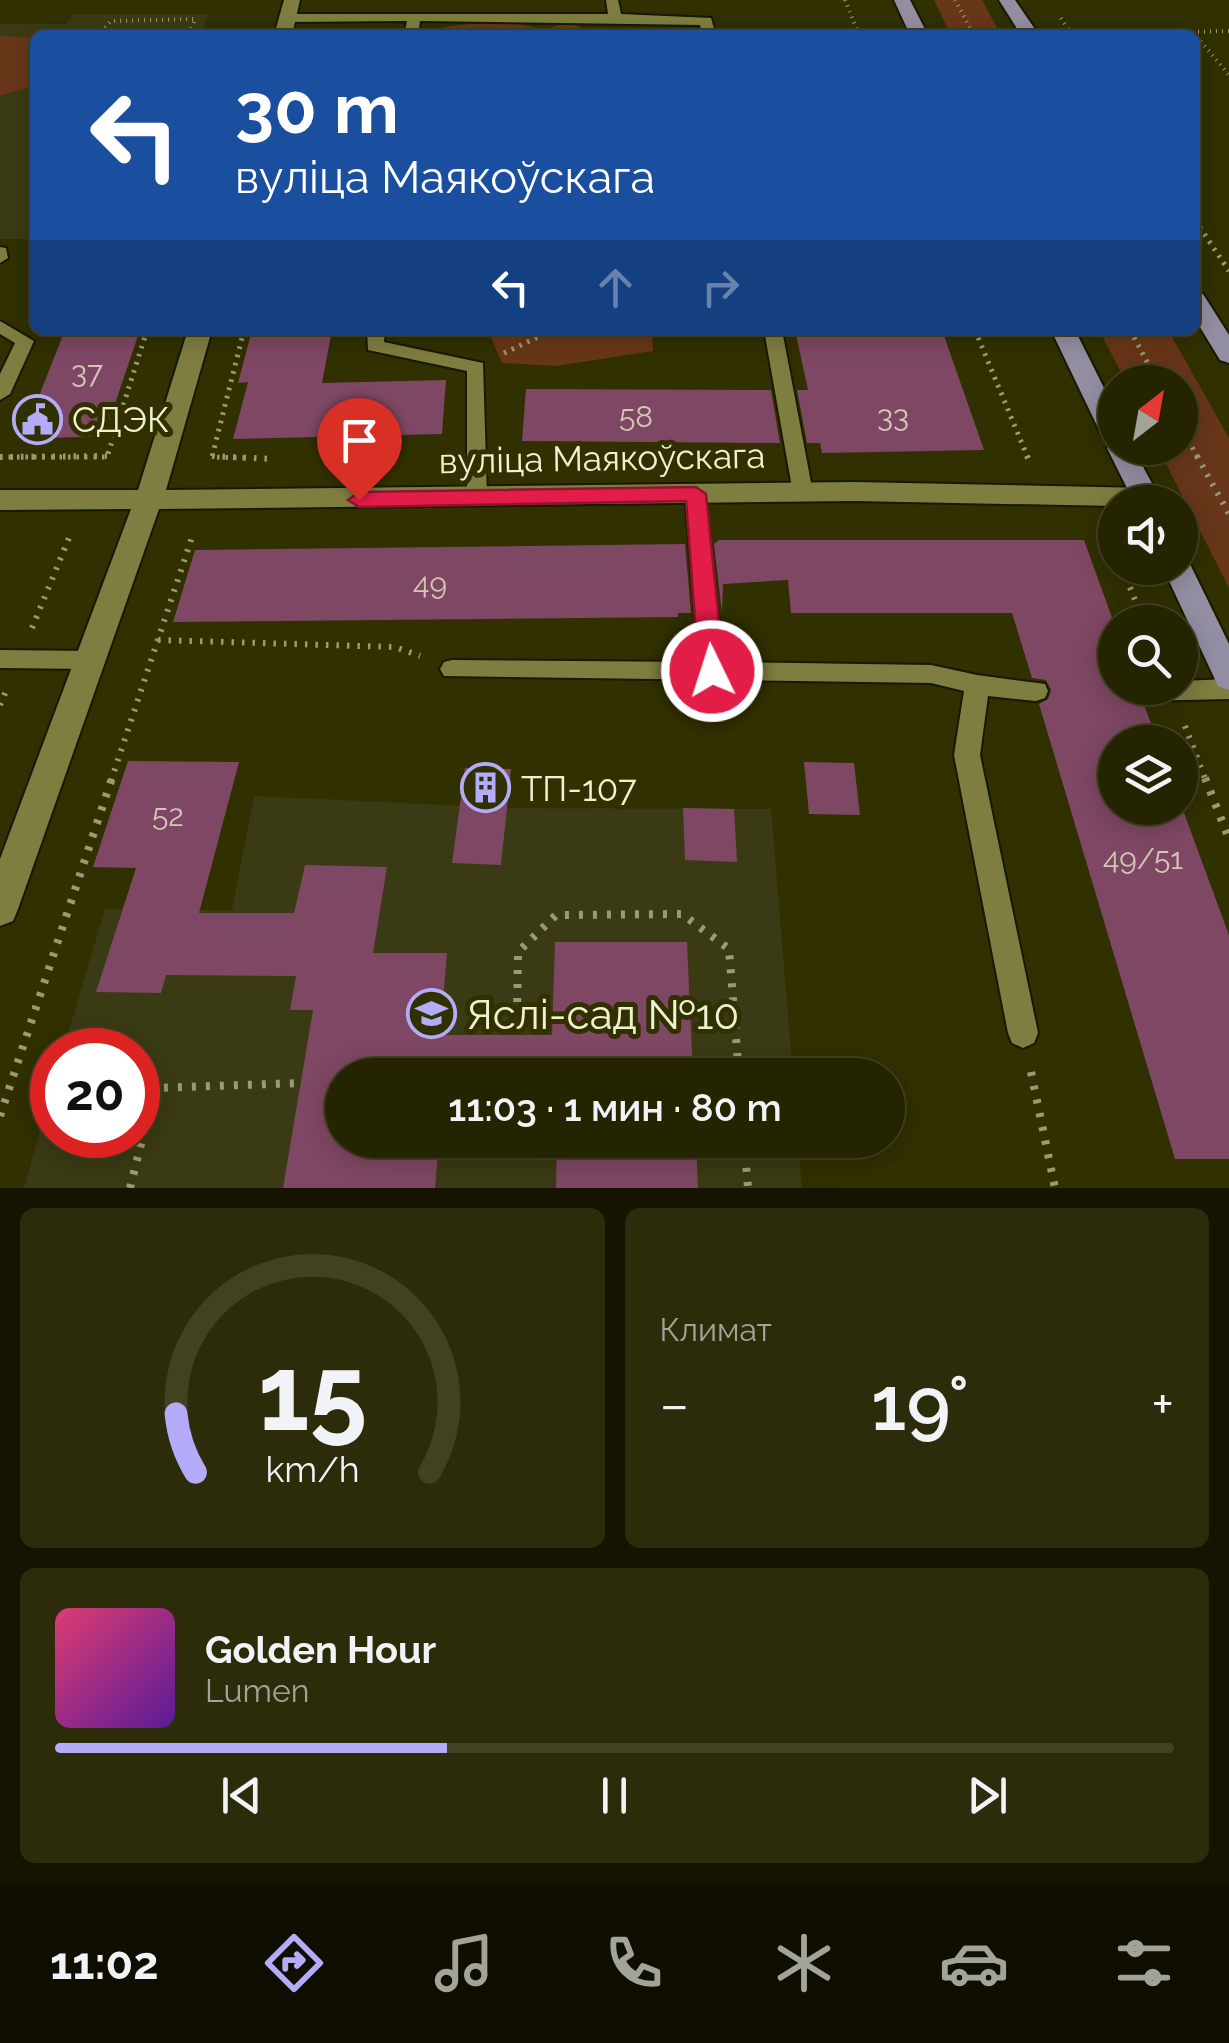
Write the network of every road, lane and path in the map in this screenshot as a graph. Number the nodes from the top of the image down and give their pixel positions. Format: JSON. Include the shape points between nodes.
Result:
{"nodes":[{"id":1,"x":612,"y":0,"type":"edge"},
{"id":2,"x":844,"y":0,"type":"edge"},
{"id":3,"x":902,"y":0,"type":"edge"},
{"id":4,"x":955,"y":0,"type":"edge"},
{"id":5,"x":1006,"y":0,"type":"edge"},
{"id":6,"x":414,"y":17,"type":"junction"},
{"id":7,"x":288,"y":18,"type":"edge"},
{"id":8,"x":615,"y":18,"type":"junction"},
{"id":9,"x":103,"y":30,"type":"edge"},
{"id":10,"x":190,"y":30,"type":"edge"},
{"id":11,"x":412,"y":30,"type":"edge"},
{"id":12,"x":708,"y":30,"type":"edge"},
{"id":13,"x":857,"y":30,"type":"edge"},
{"id":14,"x":917,"y":30,"type":"edge"},
{"id":15,"x":971,"y":30,"type":"edge"},
{"id":16,"x":1027,"y":30,"type":"edge"},
{"id":17,"x":1229,"y":31,"type":"edge"},
{"id":18,"x":1200,"y":32,"type":"edge"},
{"id":19,"x":1200,"y":41,"type":"edge"},
{"id":20,"x":1229,"y":75,"type":"edge"},
{"id":21,"x":1200,"y":227,"type":"edge"},
{"id":22,"x":1229,"y":270,"type":"edge"},
{"id":23,"x":1200,"y":307,"type":"edge"},
{"id":24,"x":0,"y":326,"type":"edge"},
{"id":25,"x":145,"y":335,"type":"edge"},
{"id":26,"x":198,"y":335,"type":"edge"},
{"id":27,"x":243,"y":335,"type":"edge"},
{"id":28,"x":375,"y":335,"type":"edge"},
{"id":29,"x":543,"y":335,"type":"edge"},
{"id":30,"x":773,"y":335,"type":"edge"},
{"id":31,"x":977,"y":335,"type":"edge"},
{"id":32,"x":1065,"y":335,"type":"edge"},
{"id":33,"x":1133,"y":335,"type":"edge"},
{"id":34,"x":1229,"y":355,"type":"edge"},
{"id":35,"x":1149,"y":365,"type":"edge"},
{"id":36,"x":476,"y":367,"type":"junction"},
{"id":37,"x":0,"y":394,"type":"edge"},
{"id":38,"x":1098,"y":401,"type":"edge"},
{"id":39,"x":0,"y":457,"type":"edge"},
{"id":40,"x":212,"y":457,"type":"dead end"},
{"id":41,"x":1198,"y":458,"type":"edge"},
{"id":42,"x":1031,"y":465,"type":"dead end"},
{"id":43,"x":803,"y":492,"type":"junction"},
{"id":44,"x":696,"y":494,"type":"junction"},
{"id":45,"x":1098,"y":496,"type":"edge"},
{"id":46,"x":477,"y":498,"type":"junction"},
{"id":47,"x":0,"y":500,"type":"edge"},
{"id":48,"x":148,"y":502,"type":"junction"},
{"id":49,"x":1229,"y":514,"type":"edge"},
{"id":50,"x":71,"y":533,"type":"dead end"},
{"id":51,"x":192,"y":534,"type":"dead end"},
{"id":52,"x":1186,"y":585,"type":"edge"},
{"id":53,"x":158,"y":640,"type":"junction"},
{"id":54,"x":10,"y":659,"type":"edge"},
{"id":55,"x":90,"y":660,"type":"junction"},
{"id":56,"x":452,"y":669,"type":"joint"},
{"id":57,"x":712,"y":671,"type":"junction"},
{"id":58,"x":1229,"y":677,"type":"edge"},
{"id":59,"x":977,"y":685,"type":"junction"},
{"id":60,"x":1229,"y":689,"type":"edge"},
{"id":61,"x":1198,"y":690,"type":"edge"},
{"id":62,"x":1036,"y":692,"type":"dead end"},
{"id":63,"x":0,"y":705,"type":"edge"},
{"id":64,"x":1177,"y":705,"type":"edge"},
{"id":65,"x":1229,"y":838,"type":"edge"},
{"id":66,"x":8,"y":867,"type":"edge"},
{"id":67,"x":0,"y":909,"type":"edge"},
{"id":68,"x":516,"y":1016,"type":"dead end"},
{"id":69,"x":1023,"y":1034,"type":"joint"},
{"id":70,"x":738,"y":1058,"type":"edge"},
{"id":71,"x":301,"y":1083,"type":"dead end"},
{"id":72,"x":0,"y":1116,"type":"edge"},
{"id":73,"x":746,"y":1158,"type":"edge"},
{"id":74,"x":130,"y":1188,"type":"edge"},
{"id":75,"x":748,"y":1188,"type":"edge"},
{"id":76,"x":1056,"y":1188,"type":"edge"}],
"edges":[{"from":1,"to":8,"type":"lane"},
{"from":2,"to":13,"type":"path"},
{"from":3,"to":14,"type":"main road"},
{"from":4,"to":15,"type":"path"},
{"from":5,"to":16,"type":"main road"},
{"from":6,"to":7,"type":"lane"},
{"from":6,"to":8,"type":"lane"},
{"from":6,"to":11,"type":"lane"},
{"from":8,"to":12,"type":"lane","via":[[706,21]]},
{"from":9,"to":10,"type":"path","via":[[111,21],[196,19]]},
{"from":17,"to":18,"type":"path"},
{"from":19,"to":20,"type":"path"},
{"from":21,"to":22,"type":"path"},
{"from":23,"to":34,"type":"main road"},
{"from":24,"to":37,"type":"lane","via":[[25,341]]},
{"from":25,"to":39,"type":"path","via":[[107,456]]},
{"from":26,"to":48,"type":"street"},
{"from":27,"to":40,"type":"path"},
{"from":28,"to":36,"type":"lane","via":[[374,346]]},
{"from":29,"to":36,"type":"path"},
{"from":30,"to":43,"type":"lane"},
{"from":31,"to":42,"type":"path"},
{"from":32,"to":38,"type":"main road"},
{"from":33,"to":35,"type":"path"},
{"from":36,"to":46,"type":"lane"},
{"from":41,"to":49,"type":"path"},
{"from":43,"to":44,"type":"street","name":"вуліца Маякоўскага"},
{"from":43,"to":45,"type":"street","name":"вуліца Маякоўскага"},
{"from":44,"to":46,"type":"street","name":"вуліца Маякоўскага"},
{"from":44,"to":57,"type":"lane"},
{"from":46,"to":48,"type":"street","name":"вуліца Маякоўскага"},
{"from":47,"to":48,"type":"street","name":"вуліца Маякоўскага"},
{"from":48,"to":55,"type":"street"},
{"from":50,"to":54,"type":"path"},
{"from":51,"to":53,"type":"path"},
{"from":52,"to":58,"type":"main road"},
{"from":53,"to":56,"type":"path","via":[[395,647]]},
{"from":53,"to":72,"type":"path"},
{"from":54,"to":55,"type":"lane"},
{"from":54,"to":63,"type":"path"},
{"from":55,"to":66,"type":"street"},
{"from":56,"to":57,"type":"lane"},
{"from":57,"to":59,"type":"lane","via":[[931,674]]},
{"from":59,"to":62,"type":"lane"},
{"from":59,"to":69,"type":"lane","via":[[967,756]]},
{"from":60,"to":61,"type":"lane"},
{"from":64,"to":65,"type":"path"},
{"from":66,"to":67,"type":"street"},
{"from":68,"to":70,"type":"path","via":[[518,952],[556,915],[682,914],[729,948]]},
{"from":69,"to":76,"type":"path"},
{"from":71,"to":74,"type":"path","via":[[154,1088]]},
{"from":73,"to":75,"type":"path"}]}
